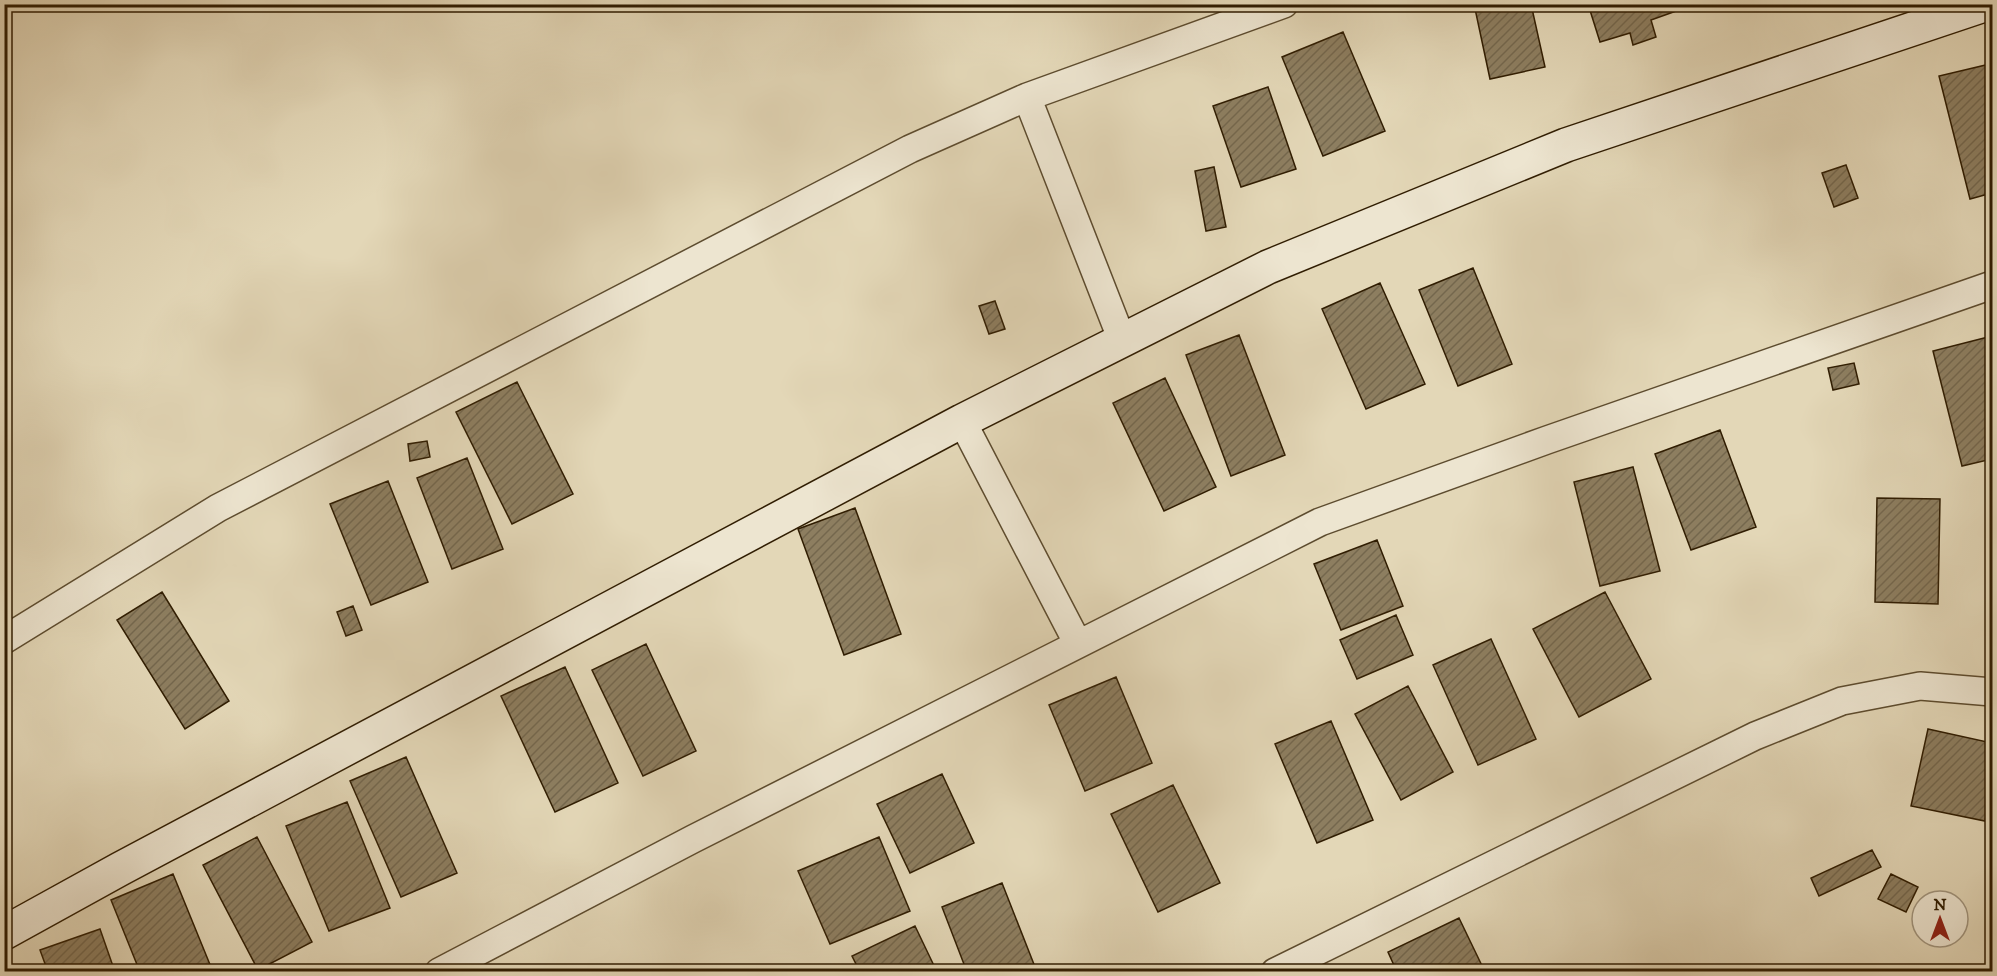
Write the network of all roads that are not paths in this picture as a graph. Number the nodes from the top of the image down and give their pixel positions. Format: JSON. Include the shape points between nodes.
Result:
{"nodes":[{"id":1,"x":1284,"y":4,"type":"edge"},
{"id":2,"x":1987,"y":4,"type":"edge"},
{"id":3,"x":1028,"y":98,"type":"junction"},
{"id":4,"x":1992,"y":285,"type":"edge"},
{"id":5,"x":1122,"y":340,"type":"junction"},
{"id":6,"x":962,"y":421,"type":"junction"},
{"id":7,"x":4,"y":640,"type":"edge"},
{"id":8,"x":1078,"y":644,"type":"junction"},
{"id":9,"x":1992,"y":692,"type":"edge"},
{"id":10,"x":4,"y":933,"type":"edge"},
{"id":11,"x":439,"y":972,"type":"edge"},
{"id":12,"x":1275,"y":972,"type":"edge"}],
"edges":[{"from":1,"to":3,"type":"street"},
{"from":2,"to":5,"type":"street","via":[[1566,145],[1268,267]]},
{"from":3,"to":5,"type":"street"},
{"from":3,"to":7,"type":"street","via":[[909,149],[218,508]]},
{"from":4,"to":8,"type":"street","via":[[1320,522]]},
{"from":5,"to":6,"type":"street"},
{"from":6,"to":8,"type":"street"},
{"from":6,"to":10,"type":"street"},
{"from":8,"to":11,"type":"street"},
{"from":9,"to":12,"type":"street","via":[[1920,686],[1842,701],[1755,736]]}]}
